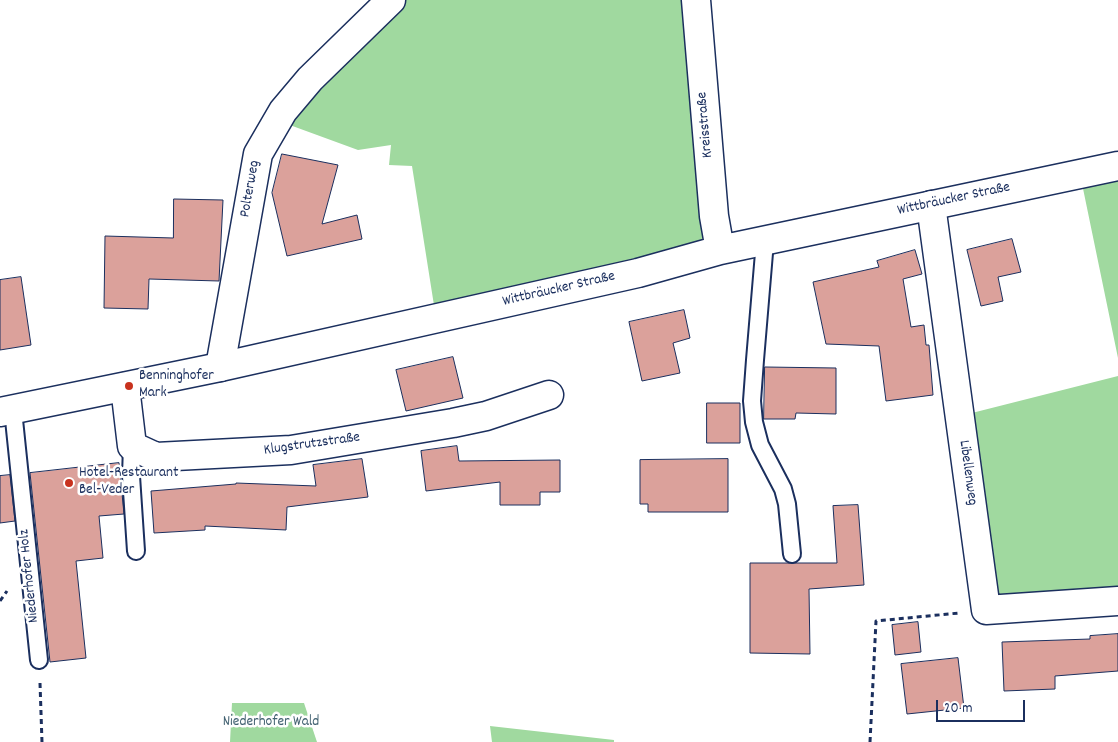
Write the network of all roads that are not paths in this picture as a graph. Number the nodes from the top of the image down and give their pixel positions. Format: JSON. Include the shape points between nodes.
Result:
{"nodes":[{"id":1,"x":390,"y":0,"type":"edge"},
{"id":2,"x":696,"y":0,"type":"edge"},
{"id":3,"x":1118,"y":166,"type":"edge"},
{"id":4,"x":931,"y":205,"type":"junction"},
{"id":5,"x":765,"y":241,"type":"junction"},
{"id":6,"x":720,"y":250,"type":"junction"},
{"id":7,"x":220,"y":366,"type":"junction"},
{"id":8,"x":125,"y":387,"type":"junction"},
{"id":9,"x":549,"y":395,"type":"dead end"},
{"id":10,"x":7,"y":411,"type":"edge"},
{"id":11,"x":132,"y":446,"type":"junction"},
{"id":12,"x":136,"y":551,"type":"dead end"},
{"id":13,"x":792,"y":554,"type":"dead end"},
{"id":14,"x":1118,"y":601,"type":"edge"},
{"id":15,"x":39,"y":660,"type":"road end"}],
"edges":[{"from":1,"to":7,"type":"street","name":"Polterweg","via":[[310,79],[283,111],[258,154]]},
{"from":2,"to":6,"type":"street","name":"Kreisstraße","via":[[714,216]]},
{"from":3,"to":4,"type":"street","name":"Wittbräucker Straße"},
{"from":4,"to":5,"type":"street","name":"Wittbräucker Straße"},
{"from":4,"to":14,"type":"street","name":"Libellenweg","via":[[986,610]]},
{"from":5,"to":6,"type":"street","name":"Wittbräucker Straße"},
{"from":5,"to":13,"type":"lane","via":[[752,401],[760,446],[785,496]]},
{"from":6,"to":7,"type":"street","name":"Wittbräucker Straße","via":[[638,273]]},
{"from":7,"to":8,"type":"street","name":"Wittbräucker Straße"},
{"from":8,"to":10,"type":"street","name":"Wittbräucker Straße"},
{"from":8,"to":11,"type":"street"},
{"from":9,"to":11,"type":"street","name":"Klugstrutzstraße","via":[[454,423],[291,450],[156,457]]},
{"from":10,"to":15,"type":"lane","name":"Niederhofer Holz"},
{"from":11,"to":12,"type":"lane"}]}
